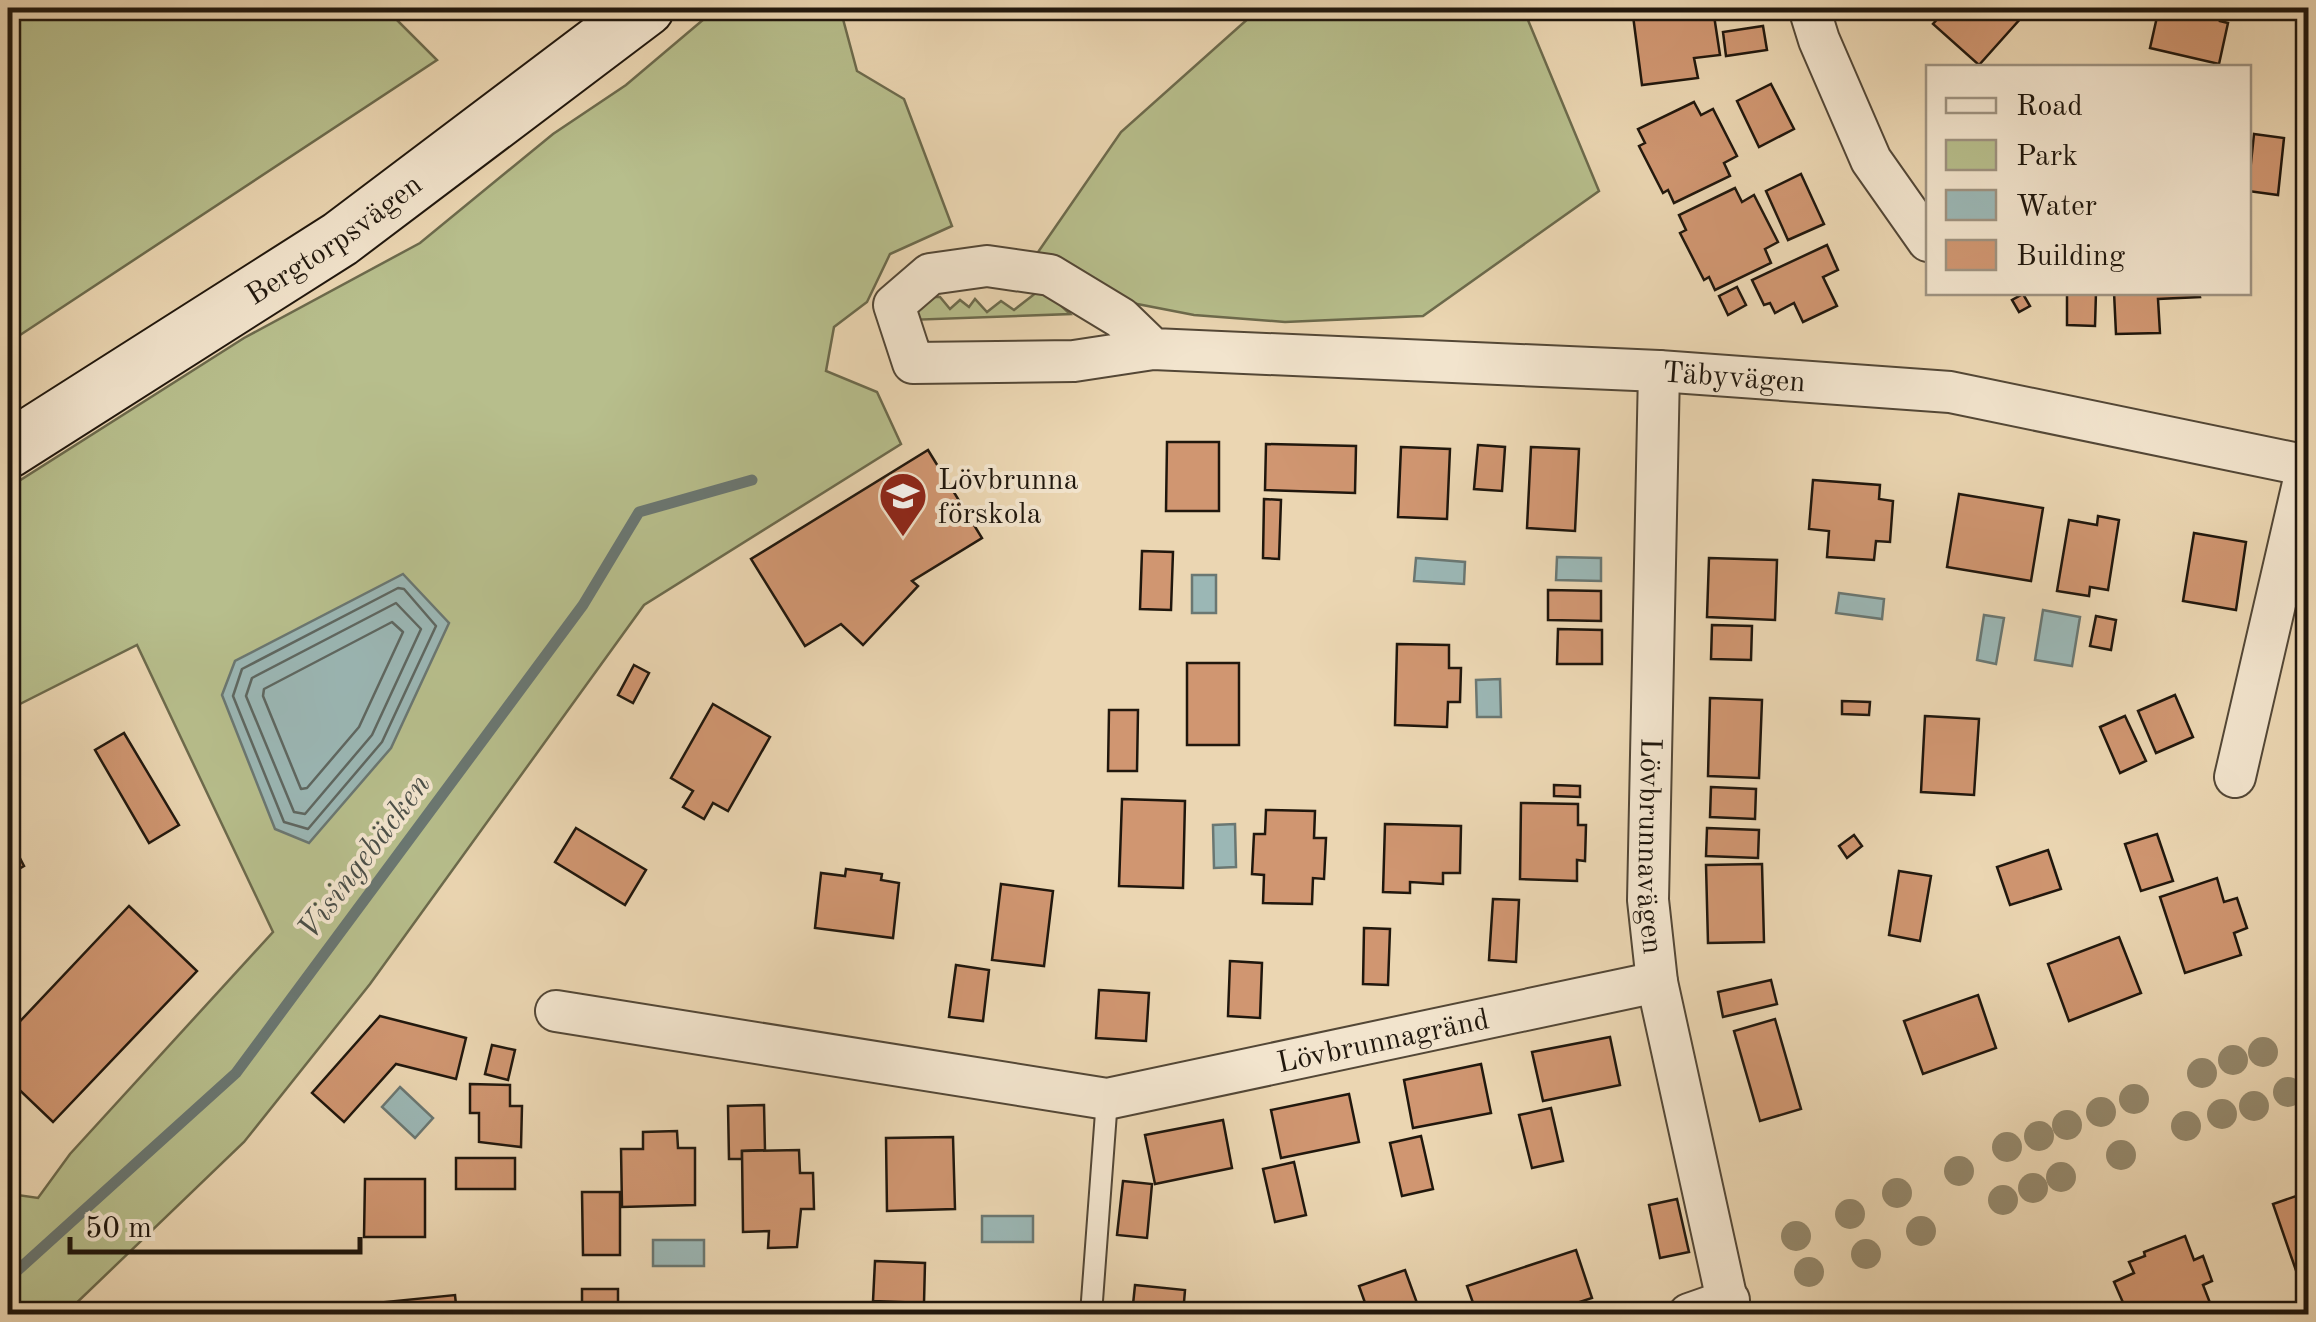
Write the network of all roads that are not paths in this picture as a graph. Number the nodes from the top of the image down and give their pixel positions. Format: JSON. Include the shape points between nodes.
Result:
{"nodes":[{"id":1,"x":646,"y":8,"type":"edge"},
{"id":2,"x":1809,"y":8,"type":"edge"},
{"id":3,"x":1926,"y":238,"type":"edge"},
{"id":4,"x":1152,"y":350,"type":"junction"},
{"id":5,"x":1659,"y":371,"type":"junction"},
{"id":6,"x":8,"y":450,"type":"edge"},
{"id":7,"x":2308,"y":466,"type":"edge"},
{"id":8,"x":2235,"y":777,"type":"dead end"},
{"id":9,"x":1657,"y":982,"type":"junction"},
{"id":10,"x":556,"y":1011,"type":"dead end"},
{"id":11,"x":1107,"y":1099,"type":"junction"},
{"id":12,"x":1730,"y":1307,"type":"edge"},
{"id":13,"x":1091,"y":1314,"type":"edge"},
{"id":14,"x":1689,"y":1314,"type":"edge"}],
"edges":[{"from":1,"to":6,"type":"main road","name":"Bergtorpsvägen","via":[[340,239]]},
{"from":2,"to":3,"type":"street","via":[[1871,160]]},
{"from":4,"to":4,"type":"street","name":"Täbyvägen","via":[[1120,318],[1050,275],[987,266],[930,274],[894,305],[914,362],[1074,361]]},
{"from":4,"to":5,"type":"street","name":"Täbyvägen"},
{"from":5,"to":7,"type":"street","name":"Täbyvägen","via":[[1950,392]]},
{"from":5,"to":9,"type":"street","name":"Lövbrunnavägen","via":[[1648,900]]},
{"from":7,"to":8,"type":"street"},
{"from":9,"to":11,"type":"street","name":"Lövbrunnagränd"},
{"from":9,"to":12,"type":"street","name":"Lövbrunnavägen"},
{"from":10,"to":11,"type":"street","name":"Lövbrunnagränd"},
{"from":11,"to":13,"type":"lane"},
{"from":12,"to":14,"type":"street"}]}
